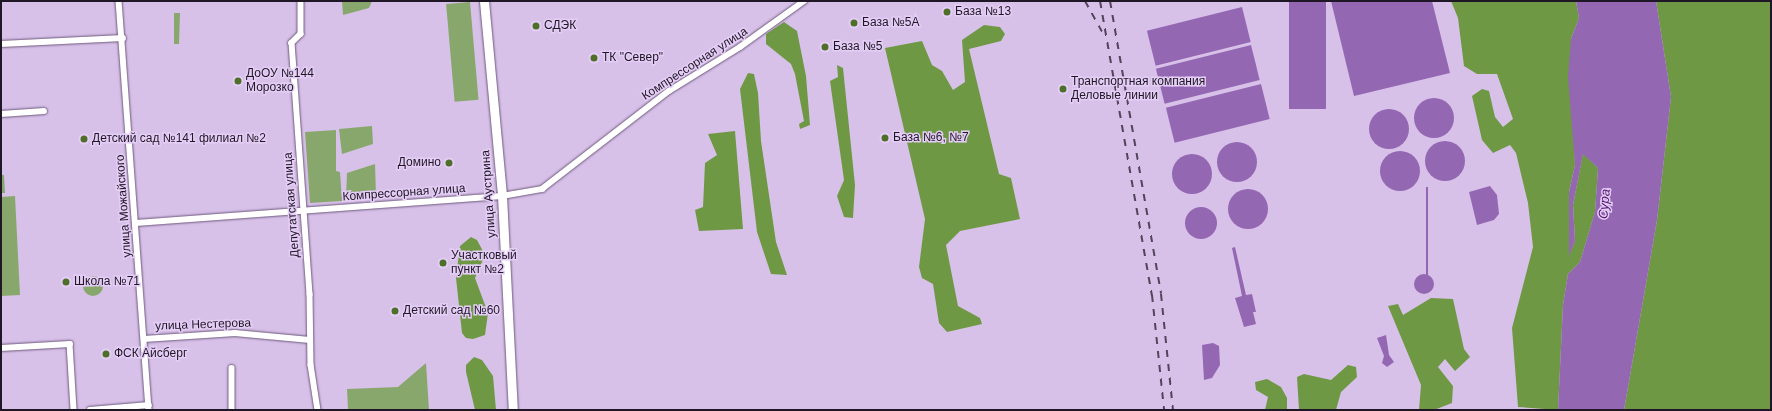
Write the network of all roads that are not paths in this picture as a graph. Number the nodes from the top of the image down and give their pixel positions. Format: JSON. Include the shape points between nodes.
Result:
{"nodes":[{"id":1,"x":119,"y":1,"type":"edge"},
{"id":2,"x":301,"y":1,"type":"edge"},
{"id":3,"x":484,"y":1,"type":"edge"},
{"id":4,"x":804,"y":1,"type":"edge"},
{"id":5,"x":123,"y":38,"type":"junction"},
{"id":6,"x":1,"y":44,"type":"edge"},
{"id":7,"x":44,"y":111,"type":"dead end"},
{"id":8,"x":1,"y":114,"type":"edge"},
{"id":9,"x":502,"y":196,"type":"junction"},
{"id":10,"x":304,"y":211,"type":"junction"},
{"id":11,"x":136,"y":222,"type":"junction"},
{"id":12,"x":144,"y":339,"type":"junction"},
{"id":13,"x":310,"y":340,"type":"junction"},
{"id":14,"x":1,"y":348,"type":"edge"},
{"id":15,"x":232,"y":368,"type":"dead end"},
{"id":16,"x":149,"y":407,"type":"edge"},
{"id":17,"x":74,"y":410,"type":"edge"},
{"id":18,"x":90,"y":410,"type":"edge"},
{"id":19,"x":232,"y":410,"type":"edge"},
{"id":20,"x":318,"y":410,"type":"edge"},
{"id":21,"x":513,"y":410,"type":"edge"}],
"edges":[{"from":1,"to":5,"type":"street","name":"улица Можайского"},
{"from":2,"to":10,"type":"street","name":"Депутатская улица","via":[[301,34],[292,43]]},
{"from":3,"to":9,"type":"main road","name":"улица Аустрина"},
{"from":4,"to":9,"type":"street","name":"Компрессорная улица","via":[[740,47],[669,91],[564,176],[542,189]]},
{"from":5,"to":6,"type":"street"},
{"from":5,"to":11,"type":"street","name":"улица Можайского"},
{"from":7,"to":8,"type":"street"},
{"from":9,"to":10,"type":"street","name":"Компрессорная улица"},
{"from":9,"to":21,"type":"main road","name":"улица Аустрина"},
{"from":10,"to":11,"type":"street","name":"Компрессорная улица"},
{"from":10,"to":13,"type":"street","name":"Депутатская улица"},
{"from":11,"to":12,"type":"street","name":"улица Можайского"},
{"from":12,"to":13,"type":"street","name":"улица Нестерова","via":[[235,333]]},
{"from":12,"to":16,"type":"street","name":"улица Можайского"},
{"from":13,"to":20,"type":"street","name":"Депутатская улица"},
{"from":14,"to":17,"type":"street","via":[[70,344]]},
{"from":15,"to":19,"type":"street"},
{"from":16,"to":18,"type":"street"}]}
